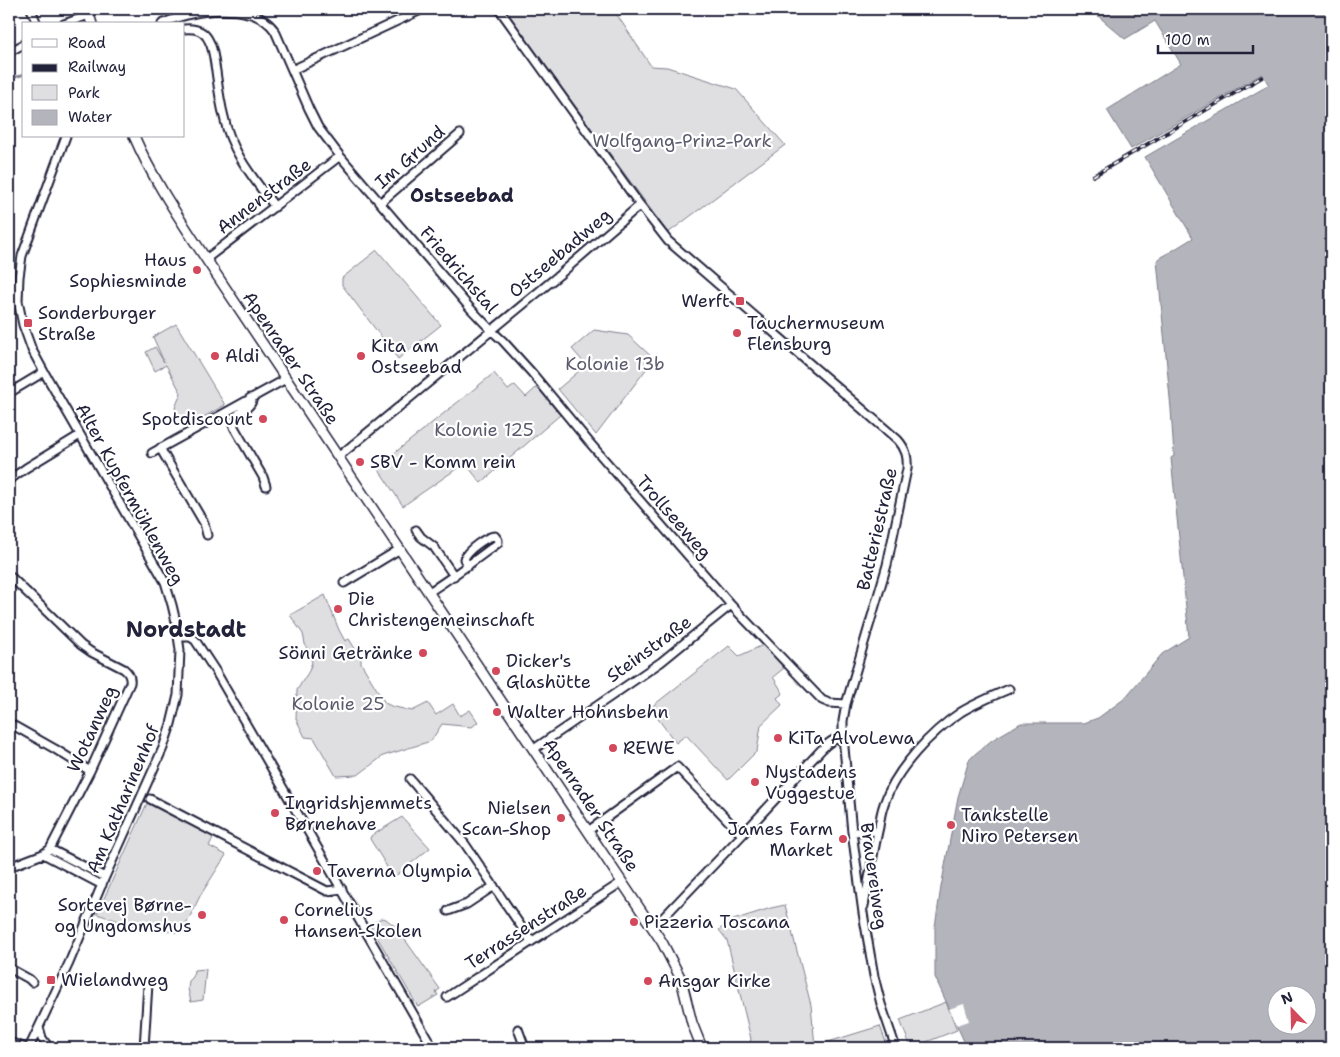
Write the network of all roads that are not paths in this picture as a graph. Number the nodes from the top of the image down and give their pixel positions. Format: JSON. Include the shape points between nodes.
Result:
{"nodes":[{"id":1,"x":31,"y":9,"type":"edge"},
{"id":2,"x":423,"y":9,"type":"edge"},
{"id":3,"x":499,"y":9,"type":"edge"},
{"id":4,"x":90,"y":16,"type":"edge"},
{"id":5,"x":36,"y":22,"type":"edge"},
{"id":6,"x":70,"y":22,"type":"edge"},
{"id":7,"x":166,"y":22,"type":"edge"},
{"id":8,"x":185,"y":29,"type":"edge"},
{"id":9,"x":22,"y":45,"type":"edge"},
{"id":10,"x":9,"y":52,"type":"edge"},
{"id":11,"x":292,"y":70,"type":"junction"},
{"id":12,"x":460,"y":134,"type":"dead end"},
{"id":13,"x":65,"y":138,"type":"edge"},
{"id":14,"x":135,"y":138,"type":"edge"},
{"id":15,"x":340,"y":156,"type":"junction"},
{"id":16,"x":380,"y":203,"type":"junction"},
{"id":17,"x":640,"y":205,"type":"junction"},
{"id":18,"x":275,"y":207,"type":"junction"},
{"id":19,"x":206,"y":259,"type":"junction"},
{"id":20,"x":18,"y":285,"type":"junction"},
{"id":21,"x":9,"y":286,"type":"edge"},
{"id":22,"x":492,"y":331,"type":"junction"},
{"id":23,"x":44,"y":372,"type":"junction"},
{"id":24,"x":286,"y":379,"type":"junction"},
{"id":25,"x":9,"y":393,"type":"edge"},
{"id":26,"x":250,"y":398,"type":"junction"},
{"id":27,"x":80,"y":435,"type":"junction"},
{"id":28,"x":160,"y":448,"type":"junction"},
{"id":29,"x":152,"y":453,"type":"dead end"},
{"id":30,"x":338,"y":457,"type":"junction"},
{"id":31,"x":9,"y":480,"type":"edge"},
{"id":32,"x":266,"y":486,"type":"dead end"},
{"id":33,"x":416,"y":530,"type":"dead end"},
{"id":34,"x":207,"y":535,"type":"dead end"},
{"id":35,"x":400,"y":549,"type":"junction"},
{"id":36,"x":468,"y":566,"type":"junction"},
{"id":37,"x":9,"y":575,"type":"edge"},
{"id":38,"x":454,"y":576,"type":"junction"},
{"id":39,"x":344,"y":583,"type":"dead end"},
{"id":40,"x":429,"y":592,"type":"junction"},
{"id":41,"x":731,"y":605,"type":"junction"},
{"id":42,"x":179,"y":637,"type":"junction"},
{"id":43,"x":1009,"y":689,"type":"dead end"},
{"id":44,"x":846,"y":704,"type":"junction"},
{"id":45,"x":9,"y":723,"type":"edge"},
{"id":46,"x":842,"y":737,"type":"junction"},
{"id":47,"x":534,"y":749,"type":"junction"},
{"id":48,"x":90,"y":771,"type":"junction"},
{"id":49,"x":410,"y":779,"type":"dead end"},
{"id":50,"x":150,"y":799,"type":"dead end"},
{"id":51,"x":588,"y":831,"type":"junction"},
{"id":52,"x":878,"y":831,"type":"junction"},
{"id":53,"x":852,"y":832,"type":"junction"},
{"id":54,"x":742,"y":835,"type":"junction"},
{"id":55,"x":50,"y":849,"type":"junction"},
{"id":56,"x":44,"y":854,"type":"junction"},
{"id":57,"x":9,"y":867,"type":"edge"},
{"id":58,"x":105,"y":877,"type":"junction"},
{"id":59,"x":622,"y":882,"type":"junction"},
{"id":60,"x":102,"y":885,"type":"junction"},
{"id":61,"x":494,"y":886,"type":"junction"},
{"id":62,"x":342,"y":889,"type":"junction"},
{"id":63,"x":448,"y":911,"type":"dead end"},
{"id":64,"x":863,"y":914,"type":"junction"},
{"id":65,"x":652,"y":926,"type":"junction"},
{"id":66,"x":531,"y":941,"type":"junction"},
{"id":67,"x":9,"y":968,"type":"edge"},
{"id":68,"x":32,"y":982,"type":"dead end"},
{"id":69,"x":148,"y":984,"type":"dead end"},
{"id":70,"x":447,"y":996,"type":"dead end"},
{"id":71,"x":39,"y":1027,"type":"junction"},
{"id":72,"x":518,"y":1029,"type":"dead end"},
{"id":73,"x":9,"y":1042,"type":"edge"},
{"id":74,"x":28,"y":1048,"type":"edge"},
{"id":75,"x":49,"y":1048,"type":"edge"},
{"id":76,"x":144,"y":1048,"type":"edge"},
{"id":77,"x":433,"y":1048,"type":"edge"},
{"id":78,"x":525,"y":1048,"type":"edge"},
{"id":79,"x":702,"y":1048,"type":"edge"},
{"id":80,"x":896,"y":1048,"type":"edge"}],
"edges":[{"from":1,"to":5,"type":"street"},
{"from":2,"to":11,"type":"street"},
{"from":3,"to":17,"type":"street"},
{"from":4,"to":6,"type":"street"},
{"from":7,"to":11,"type":"street","name":"Friedrichstal","via":[[188,14],[226,10],[249,12],[275,31]]},
{"from":8,"to":18,"type":"street","via":[[204,32],[209,40],[233,147]]},
{"from":9,"to":10,"type":"street"},
{"from":11,"to":15,"type":"street","name":"Friedrichstal","via":[[318,127]]},
{"from":12,"to":16,"type":"street","name":"Im Grund"},
{"from":13,"to":20,"type":"street","via":[[22,256]]},
{"from":14,"to":19,"type":"main road","name":"Apenrader Straße","via":[[162,191]]},
{"from":15,"to":16,"type":"street","name":"Friedrichstal"},
{"from":15,"to":18,"type":"street","name":"Annenstraße"},
{"from":16,"to":22,"type":"street","name":"Friedrichstal"},
{"from":17,"to":22,"type":"street","name":"Ostseebadweg"},
{"from":17,"to":44,"type":"street","name":"Batteriestraße","via":[[668,241],[898,440],[906,452],[907,469],[890,554]]},
{"from":18,"to":19,"type":"street","name":"Annenstraße"},
{"from":19,"to":24,"type":"main road","name":"Apenrader Straße"},
{"from":20,"to":21,"type":"street"},
{"from":20,"to":23,"type":"street","name":"Alter Kupfermühlenweg","via":[[23,325]]},
{"from":22,"to":30,"type":"street","name":"Ostseebadweg"},
{"from":22,"to":41,"type":"street","name":"Trollseeweg","via":[[532,373]]},
{"from":23,"to":25,"type":"street"},
{"from":23,"to":27,"type":"street","name":"Alter Kupfermühlenweg"},
{"from":24,"to":26,"type":"street"},
{"from":24,"to":30,"type":"main road","name":"Apenrader Straße"},
{"from":26,"to":28,"type":"street"},
{"from":26,"to":32,"type":"street","via":[[252,404],[237,414],[233,422]]},
{"from":27,"to":31,"type":"street"},
{"from":27,"to":42,"type":"street","name":"Alter Kupfermühlenweg","via":[[165,582]]},
{"from":28,"to":29,"type":"street"},
{"from":28,"to":34,"type":"street","via":[[204,523]]},
{"from":30,"to":35,"type":"main road","name":"Apenrader Straße"},
{"from":33,"to":38,"type":"street","via":[[434,547]]},
{"from":35,"to":39,"type":"street"},
{"from":35,"to":40,"type":"main road","name":"Apenrader Straße"},
{"from":36,"to":36,"type":"street","via":[[498,543],[496,536],[490,536],[467,552],[464,559]]},
{"from":36,"to":38,"type":"street"},
{"from":37,"to":48,"type":"street","name":"Wotanweg","via":[[81,645],[130,676],[130,684]]},
{"from":38,"to":40,"type":"street"},
{"from":40,"to":47,"type":"main road","name":"Apenrader Straße"},
{"from":41,"to":44,"type":"street","name":"Trollseeweg","via":[[815,694],[829,704]]},
{"from":41,"to":47,"type":"street","name":"Steinstraße","via":[[674,652]]},
{"from":42,"to":58,"type":"street","name":"Am Katharinenhof","via":[[178,695],[171,724]]},
{"from":42,"to":62,"type":"street","via":[[190,637],[200,647]]},
{"from":43,"to":52,"type":"street","via":[[962,712],[914,754],[888,795]]},
{"from":44,"to":46,"type":"street","name":"Brauereiweg"},
{"from":45,"to":48,"type":"street"},
{"from":46,"to":53,"type":"street","name":"Brauereiweg"},
{"from":46,"to":54,"type":"street","via":[[829,742]]},
{"from":47,"to":51,"type":"main road","name":"Apenrader Straße"},
{"from":48,"to":55,"type":"street","name":"Wotanweg"},
{"from":49,"to":61,"type":"street","via":[[465,844]]},
{"from":50,"to":62,"type":"street","via":[[327,892]]},
{"from":51,"to":54,"type":"street","via":[[677,767]]},
{"from":51,"to":59,"type":"main road","name":"Apenrader Straße"},
{"from":52,"to":53,"type":"street"},
{"from":52,"to":64,"type":"street"},
{"from":53,"to":64,"type":"street","name":"Brauereiweg"},
{"from":54,"to":65,"type":"street"},
{"from":55,"to":56,"type":"street","name":"Wotanweg"},
{"from":55,"to":58,"type":"street"},
{"from":56,"to":57,"type":"street","name":"Wotanweg"},
{"from":56,"to":60,"type":"street"},
{"from":58,"to":60,"type":"street","name":"Am Katharinenhof"},
{"from":59,"to":65,"type":"main road","name":"Apenrader Straße"},
{"from":59,"to":66,"type":"street","name":"Terrassenstraße"},
{"from":60,"to":71,"type":"street","name":"Am Katharinenhof"},
{"from":61,"to":63,"type":"street","via":[[468,904]]},
{"from":61,"to":66,"type":"street"},
{"from":62,"to":77,"type":"street"},
{"from":64,"to":80,"type":"street","name":"Brauereiweg","via":[[877,989]]},
{"from":65,"to":79,"type":"main road","name":"Apenrader Straße","via":[[681,979]]},
{"from":66,"to":70,"type":"street","name":"Terrassenstraße"},
{"from":67,"to":68,"type":"street"},
{"from":69,"to":76,"type":"street"},
{"from":71,"to":74,"type":"street","name":"Am Katharinenhof"},
{"from":71,"to":75,"type":"street"},
{"from":72,"to":78,"type":"street"},
{"from":73,"to":74,"type":"street"}]}
